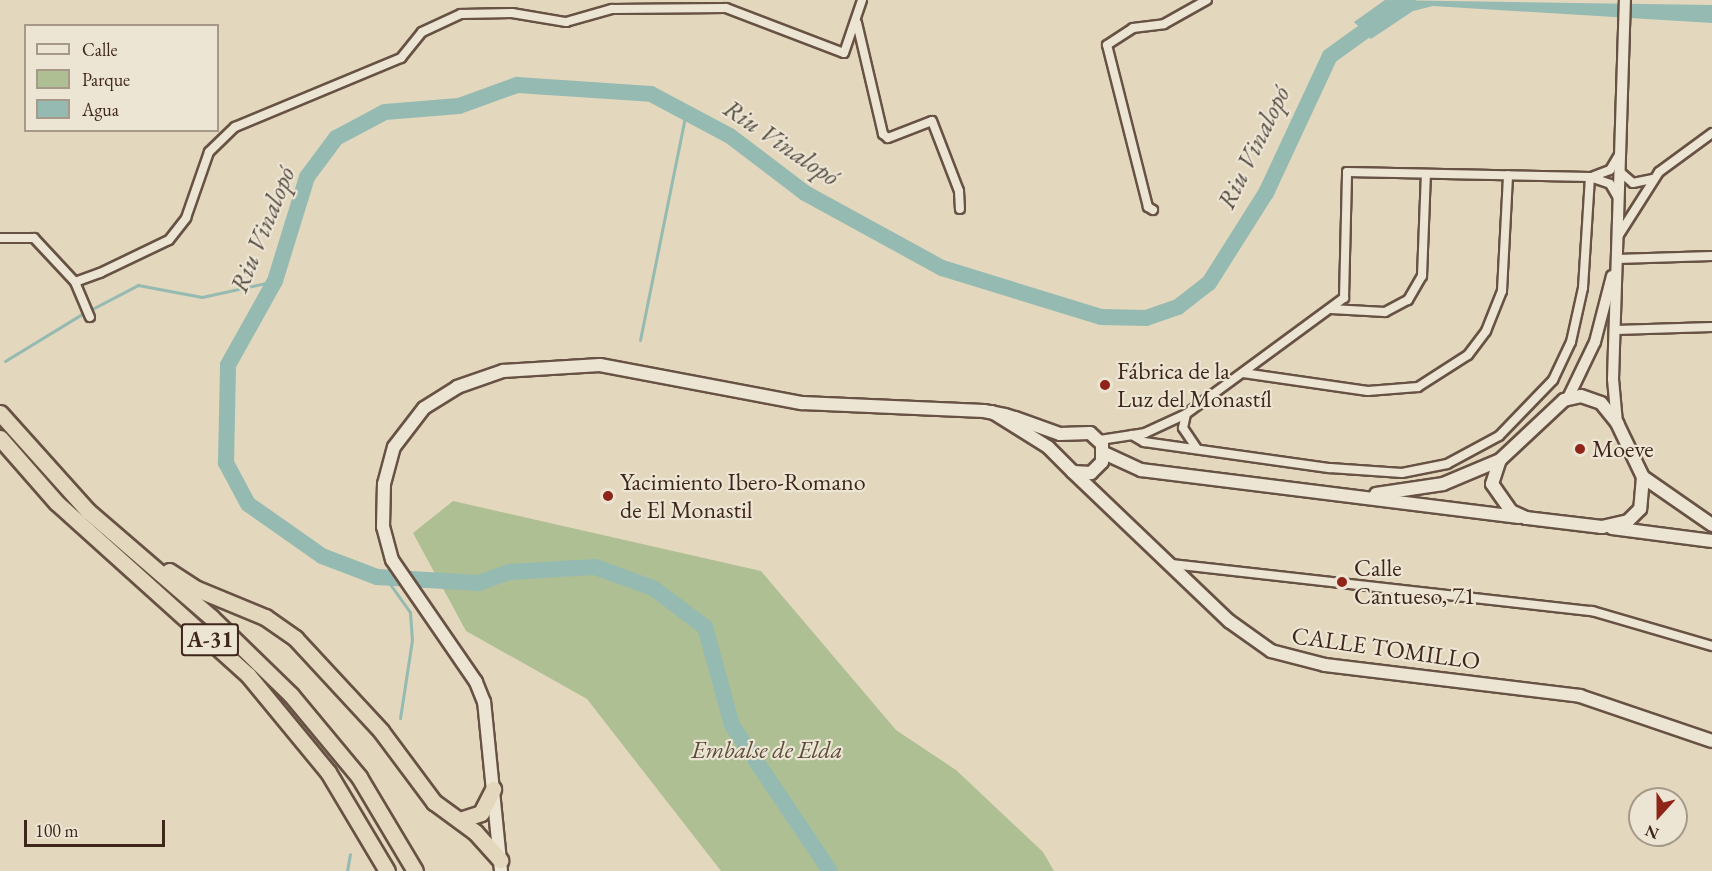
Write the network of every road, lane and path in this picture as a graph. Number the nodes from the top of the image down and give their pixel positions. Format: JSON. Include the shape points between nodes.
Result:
{"nodes":[{"id":1,"x":862,"y":0,"type":"edge"},
{"id":2,"x":1207,"y":0,"type":"edge"},
{"id":3,"x":1625,"y":0,"type":"edge"},
{"id":4,"x":857,"y":21,"type":"junction"},
{"id":5,"x":1712,"y":133,"type":"edge"},
{"id":6,"x":1619,"y":154,"type":"junction"},
{"id":7,"x":1619,"y":171,"type":"junction"},
{"id":8,"x":1426,"y":174,"type":"junction"},
{"id":9,"x":1508,"y":175,"type":"junction"},
{"id":10,"x":1590,"y":177,"type":"junction"},
{"id":11,"x":1653,"y":179,"type":"junction"},
{"id":12,"x":1619,"y":201,"type":"junction"},
{"id":13,"x":960,"y":209,"type":"dead end"},
{"id":14,"x":1153,"y":210,"type":"dead end"},
{"id":15,"x":0,"y":237,"type":"edge"},
{"id":16,"x":1616,"y":242,"type":"junction"},
{"id":17,"x":1712,"y":256,"type":"edge"},
{"id":18,"x":1617,"y":259,"type":"junction"},
{"id":19,"x":75,"y":282,"type":"junction"},
{"id":20,"x":1331,"y":309,"type":"junction"},
{"id":21,"x":90,"y":317,"type":"dead end"},
{"id":22,"x":1712,"y":327,"type":"edge"},
{"id":23,"x":1616,"y":330,"type":"junction"},
{"id":24,"x":1243,"y":373,"type":"junction"},
{"id":25,"x":1568,"y":398,"type":"junction"},
{"id":26,"x":992,"y":412,"type":"junction"},
{"id":27,"x":0,"y":413,"type":"edge"},
{"id":28,"x":1186,"y":414,"type":"junction"},
{"id":29,"x":1617,"y":423,"type":"junction"},
{"id":30,"x":1071,"y":435,"type":"junction"},
{"id":31,"x":1132,"y":435,"type":"junction"},
{"id":32,"x":0,"y":438,"type":"edge"},
{"id":33,"x":1100,"y":440,"type":"junction"},
{"id":34,"x":1200,"y":449,"type":"junction"},
{"id":35,"x":1104,"y":453,"type":"junction"},
{"id":36,"x":1062,"y":460,"type":"junction"},
{"id":37,"x":1500,"y":460,"type":"junction"},
{"id":38,"x":1096,"y":470,"type":"junction"},
{"id":39,"x":1141,"y":470,"type":"junction"},
{"id":40,"x":1073,"y":472,"type":"junction"},
{"id":41,"x":1642,"y":477,"type":"junction"},
{"id":42,"x":1332,"y":493,"type":"junction"},
{"id":43,"x":1104,"y":500,"type":"junction"},
{"id":44,"x":1526,"y":518,"type":"junction"},
{"id":45,"x":1712,"y":525,"type":"edge"},
{"id":46,"x":1602,"y":527,"type":"junction"},
{"id":47,"x":1712,"y":541,"type":"edge"},
{"id":48,"x":128,"y":547,"type":"junction"},
{"id":49,"x":1171,"y":564,"type":"junction"},
{"id":50,"x":1712,"y":646,"type":"edge"},
{"id":51,"x":1712,"y":741,"type":"edge"},
{"id":52,"x":494,"y":789,"type":"junction"},
{"id":53,"x":460,"y":820,"type":"junction"},
{"id":54,"x":500,"y":865,"type":"edge"},
{"id":55,"x":387,"y":871,"type":"edge"},
{"id":56,"x":415,"y":871,"type":"edge"}],
"edges":[{"from":1,"to":4,"type":"street"},
{"from":2,"to":14,"type":"street","via":[[1164,24],[1133,28],[1107,45],[1148,207]]},
{"from":3,"to":6,"type":"street"},
{"from":4,"to":13,"type":"street","via":[[883,134],[888,138],[932,121],[959,191]]},
{"from":4,"to":19,"type":"street","via":[[844,53],[726,8],[646,7],[566,22],[512,13],[461,14],[422,32],[401,58],[255,117],[209,152],[186,218],[169,240]]},
{"from":5,"to":11,"type":"street","via":[[1682,150]]},
{"from":6,"to":7,"type":"street"},
{"from":6,"to":10,"type":"street","via":[[1610,170]]},
{"from":7,"to":11,"type":"street","via":[[1639,185]]},
{"from":7,"to":12,"type":"street"},
{"from":8,"to":9,"type":"street"},
{"from":8,"to":20,"type":"street","via":[[1422,276],[1408,300],[1385,312]]},
{"from":8,"to":20,"type":"street","via":[[1347,172],[1344,298]]},
{"from":9,"to":10,"type":"street"},
{"from":9,"to":24,"type":"street","via":[[1502,291],[1485,331],[1468,356],[1418,387],[1368,391]]},
{"from":10,"to":12,"type":"street","via":[[1610,184]]},
{"from":10,"to":34,"type":"street","via":[[1583,288],[1571,342],[1553,380],[1499,435],[1447,464],[1402,473]]},
{"from":11,"to":16,"type":"street"},
{"from":12,"to":16,"type":"street"},
{"from":15,"to":19,"type":"street","via":[[34,238]]},
{"from":16,"to":18,"type":"street"},
{"from":16,"to":25,"type":"street","via":[[1600,326]]},
{"from":17,"to":18,"type":"street"},
{"from":18,"to":23,"type":"street"},
{"from":19,"to":21,"type":"street"},
{"from":20,"to":24,"type":"street"},
{"from":22,"to":23,"type":"street"},
{"from":23,"to":29,"type":"street"},
{"from":24,"to":28,"type":"street"},
{"from":25,"to":29,"type":"main road","via":[[1596,399]]},
{"from":25,"to":37,"type":"main road"},
{"from":26,"to":30,"type":"main road"},
{"from":26,"to":36,"type":"main road"},
{"from":26,"to":52,"type":"main road","via":[[802,403],[600,365],[503,371],[437,398],[400,435],[389,463],[382,506],[392,560],[480,692]]},
{"from":27,"to":48,"type":"highway","number":"A-31","via":[[47,471]]},
{"from":28,"to":31,"type":"street"},
{"from":28,"to":34,"type":"street","via":[[1183,428]]},
{"from":29,"to":41,"type":"main road"},
{"from":30,"to":33,"type":"main road","via":[[1083,431]]},
{"from":30,"to":36,"type":"main road","via":[[1063,443]]},
{"from":31,"to":33,"type":"street"},
{"from":31,"to":34,"type":"street"},
{"from":32,"to":55,"type":"highway","number":"A-31","via":[[57,503],[248,675],[328,772]]},
{"from":33,"to":35,"type":"main road"},
{"from":35,"to":38,"type":"main road"},
{"from":35,"to":39,"type":"main road"},
{"from":36,"to":40,"type":"main road"},
{"from":37,"to":42,"type":"main road","via":[[1417,490]]},
{"from":37,"to":44,"type":"main road","via":[[1494,491],[1503,505]]},
{"from":38,"to":39,"type":"main road"},
{"from":38,"to":40,"type":"main road"},
{"from":38,"to":43,"type":"main road","name":"CALLE TOMILLO"},
{"from":39,"to":42,"type":"main road"},
{"from":40,"to":43,"type":"main road","name":"CALLE TOMILLO"},
{"from":41,"to":45,"type":"main road"},
{"from":41,"to":46,"type":"main road","via":[[1644,495],[1637,513]]},
{"from":42,"to":44,"type":"main road"},
{"from":43,"to":49,"type":"main road","name":"CALLE TOMILLO"},
{"from":44,"to":46,"type":"main road"},
{"from":46,"to":47,"type":"main road"},
{"from":48,"to":53,"type":"highway","via":[[295,638],[381,731],[434,802]]},
{"from":48,"to":56,"type":"highway","number":"A-31","via":[[291,696],[359,777]]},
{"from":49,"to":50,"type":"street","via":[[1592,611]]},
{"from":49,"to":51,"type":"main road","name":"CALLE TOMILLO","via":[[1240,631],[1288,657],[1553,691],[1647,715]]},
{"from":52,"to":53,"type":"highway","via":[[481,813]]},
{"from":52,"to":54,"type":"main road"},
{"from":53,"to":54,"type":"highway"}]}
